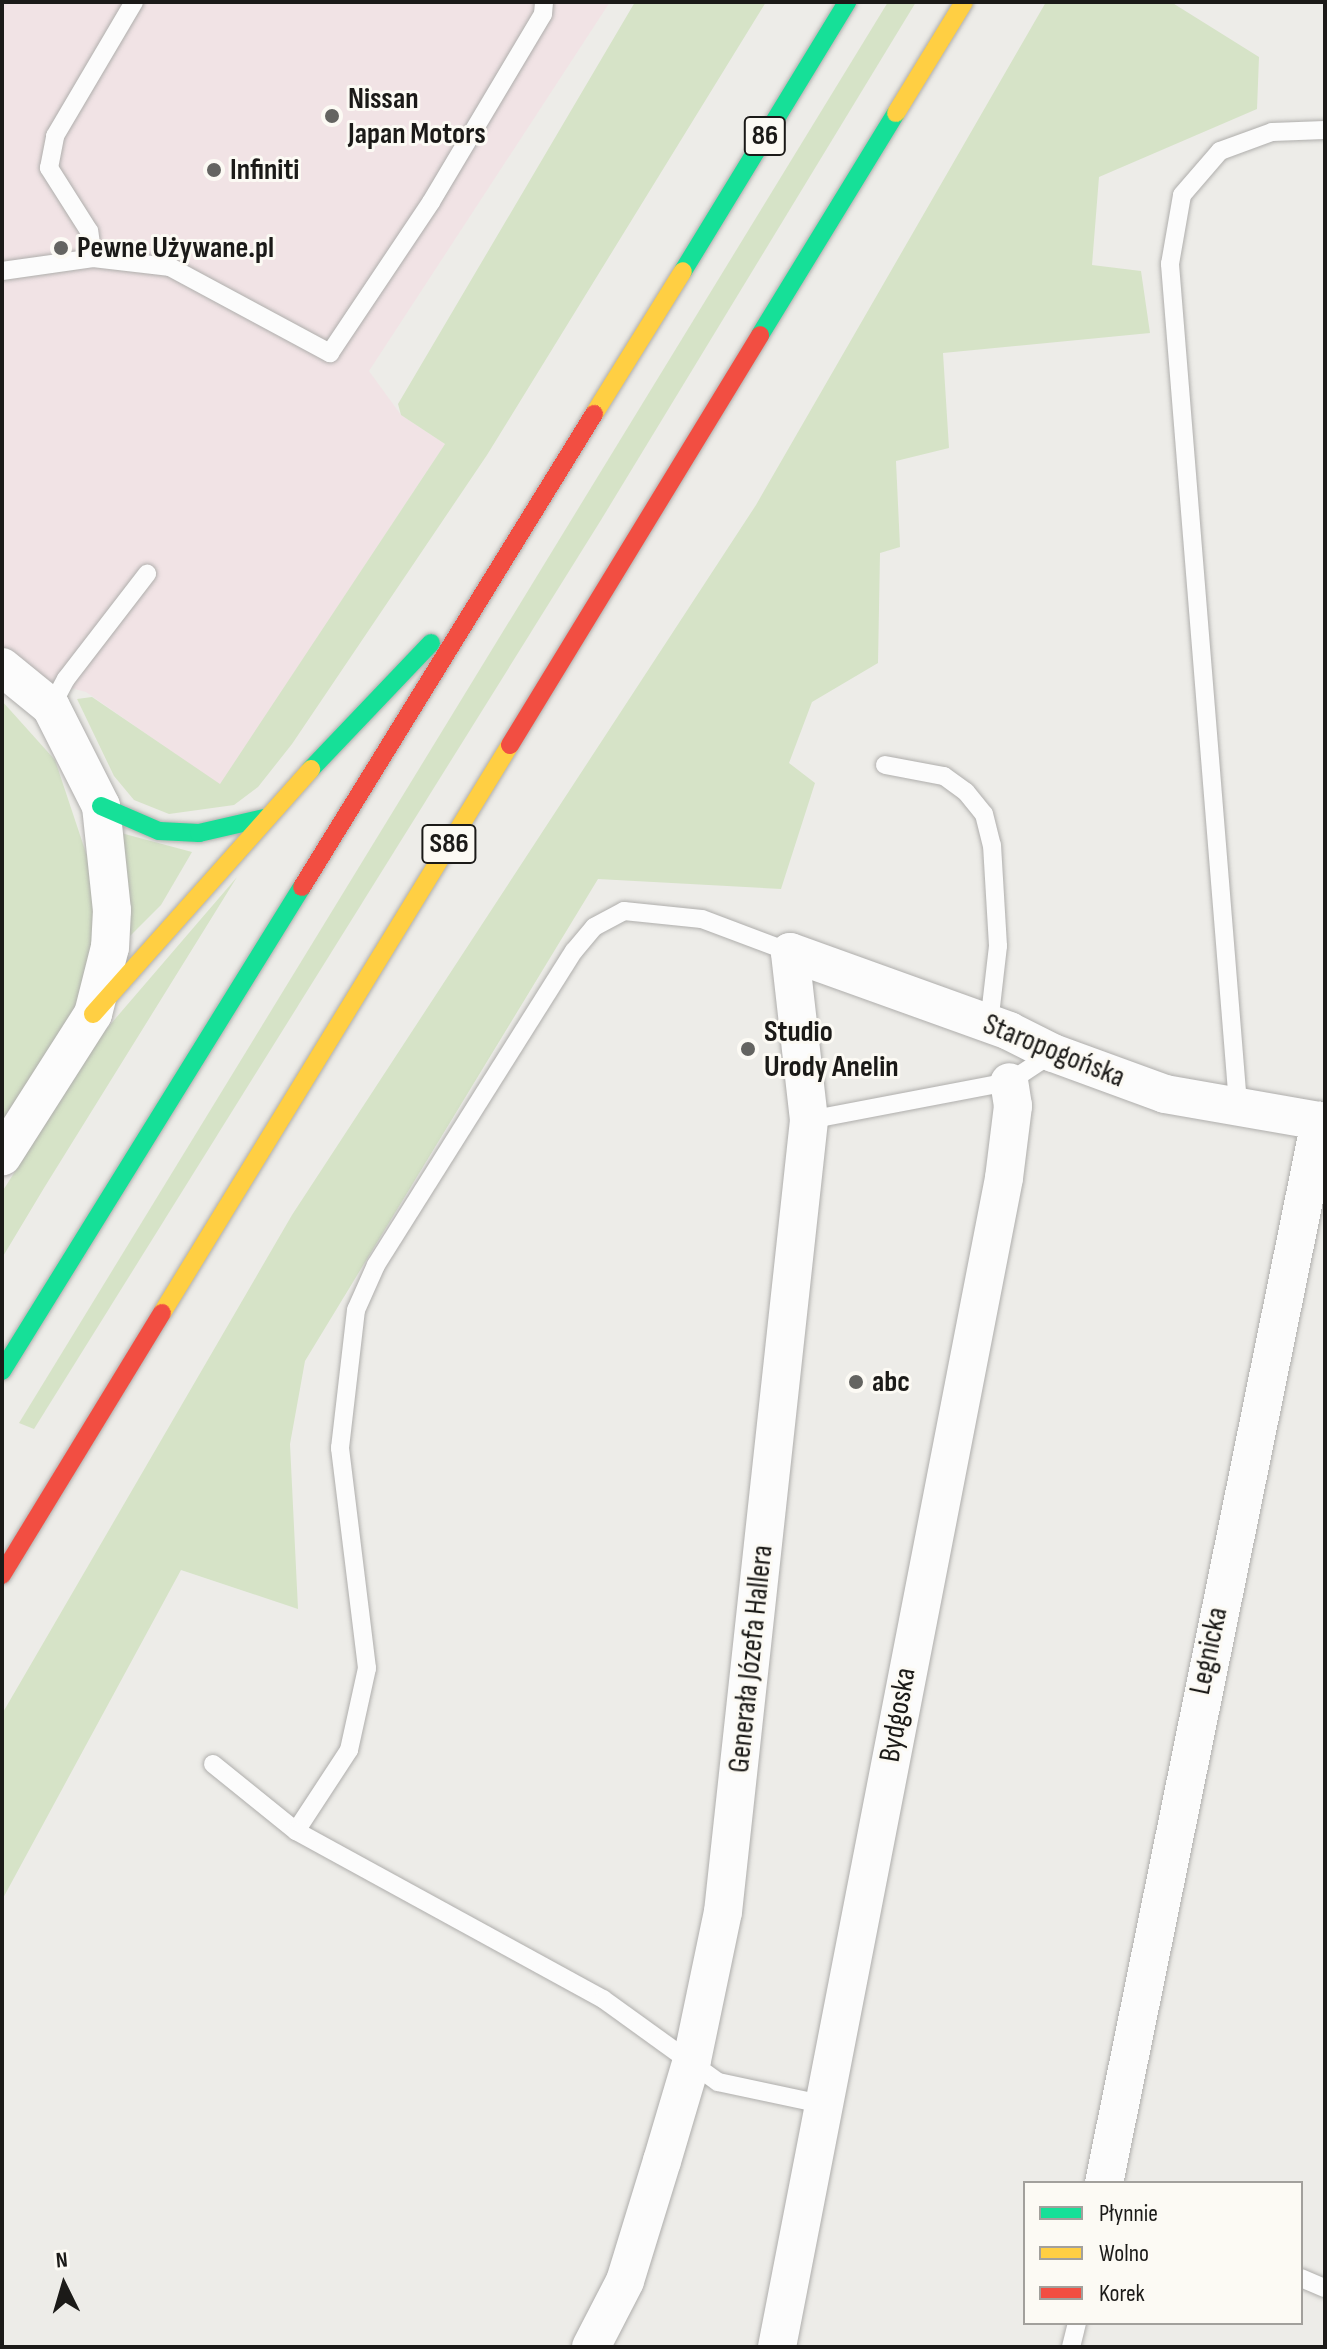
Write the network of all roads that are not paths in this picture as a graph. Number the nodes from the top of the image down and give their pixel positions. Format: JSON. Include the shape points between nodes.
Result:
{"nodes":[{"id":1,"x":134,"y":2,"type":"edge"},
{"id":2,"x":544,"y":2,"type":"edge"},
{"id":3,"x":847,"y":2,"type":"edge"},
{"id":4,"x":964,"y":2,"type":"edge"},
{"id":5,"x":1325,"y":130,"type":"edge"},
{"id":6,"x":93,"y":258,"type":"junction"},
{"id":7,"x":2,"y":271,"type":"edge"},
{"id":8,"x":147,"y":574,"type":"dead end"},
{"id":9,"x":488,"y":583,"type":"junction"},
{"id":10,"x":2,"y":667,"type":"edge"},
{"id":11,"x":51,"y":707,"type":"junction"},
{"id":12,"x":885,"y":765,"type":"dead end"},
{"id":13,"x":101,"y":806,"type":"junction"},
{"id":14,"x":264,"y":818,"type":"junction"},
{"id":15,"x":790,"y":952,"type":"junction"},
{"id":16,"x":93,"y":1014,"type":"junction"},
{"id":17,"x":989,"y":1024,"type":"junction"},
{"id":18,"x":1053,"y":1053,"type":"junction"},
{"id":19,"x":1009,"y":1082,"type":"junction"},
{"id":20,"x":1238,"y":1104,"type":"junction"},
{"id":21,"x":809,"y":1120,"type":"junction"},
{"id":22,"x":1323,"y":1122,"type":"edge"},
{"id":23,"x":2,"y":1157,"type":"edge"},
{"id":24,"x":2,"y":1371,"type":"edge"},
{"id":25,"x":2,"y":1575,"type":"edge"},
{"id":26,"x":213,"y":1764,"type":"dead end"},
{"id":27,"x":296,"y":1831,"type":"junction"},
{"id":28,"x":692,"y":2060,"type":"junction"},
{"id":29,"x":826,"y":2105,"type":"junction"},
{"id":30,"x":1104,"y":2181,"type":"edge"},
{"id":31,"x":1303,"y":2279,"type":"edge"},
{"id":32,"x":1325,"y":2288,"type":"edge"},
{"id":33,"x":1076,"y":2325,"type":"edge"},
{"id":34,"x":591,"y":2347,"type":"edge"},
{"id":35,"x":777,"y":2347,"type":"edge"},
{"id":36,"x":1071,"y":2347,"type":"edge"}],
"edges":[{"from":1,"to":6,"type":"lane","via":[[55,136],[49,168],[89,231]]},
{"from":2,"to":6,"type":"lane","via":[[543,14],[431,202],[330,353],[170,267]]},
{"from":3,"to":9,"type":"main road","number":"86"},
{"from":4,"to":25,"type":"main road","number":"S86"},
{"from":5,"to":20,"type":"lane","via":[[1272,132],[1220,151],[1182,195],[1170,264]]},
{"from":6,"to":7,"type":"lane"},
{"from":8,"to":11,"type":"lane","via":[[66,679]]},
{"from":9,"to":14,"type":"main road"},
{"from":9,"to":24,"type":"main road"},
{"from":10,"to":11,"type":"street"},
{"from":11,"to":13,"type":"street"},
{"from":12,"to":17,"type":"lane","via":[[944,776],[984,814],[992,845],[998,946]]},
{"from":13,"to":14,"type":"main road","via":[[159,831],[199,833]]},
{"from":13,"to":16,"type":"street","via":[[112,910],[110,947]]},
{"from":14,"to":16,"type":"main road"},
{"from":15,"to":17,"type":"street","name":"Staropogońska"},
{"from":15,"to":21,"type":"street","name":"Generała Józefa Hallera"},
{"from":15,"to":27,"type":"lane","via":[[702,919],[664,912],[624,911],[594,927],[511,1045],[376,1265],[356,1310],[340,1434],[367,1668],[349,1750]]},
{"from":16,"to":23,"type":"street"},
{"from":17,"to":18,"type":"street","name":"Staropogońska"},
{"from":18,"to":19,"type":"lane"},
{"from":18,"to":20,"type":"street","name":"Staropogońska","via":[[1165,1094]]},
{"from":19,"to":21,"type":"lane"},
{"from":19,"to":29,"type":"street","name":"Bydgoska","via":[[1013,1106],[1004,1178]]},
{"from":20,"to":22,"type":"street","name":"Staropogońska"},
{"from":21,"to":28,"type":"street","name":"Generała Józefa Hallera","via":[[723,1912]]},
{"from":22,"to":30,"type":"street","name":"Legnicka"},
{"from":26,"to":27,"type":"lane"},
{"from":27,"to":28,"type":"lane","via":[[603,1999]]},
{"from":28,"to":29,"type":"lane","via":[[718,2082]]},
{"from":28,"to":34,"type":"street","name":"Generała Józefa Hallera","via":[[625,2281]]},
{"from":29,"to":35,"type":"street","name":"Bydgoska"},
{"from":31,"to":32,"type":"lane"},
{"from":33,"to":36,"type":"lane"}]}
